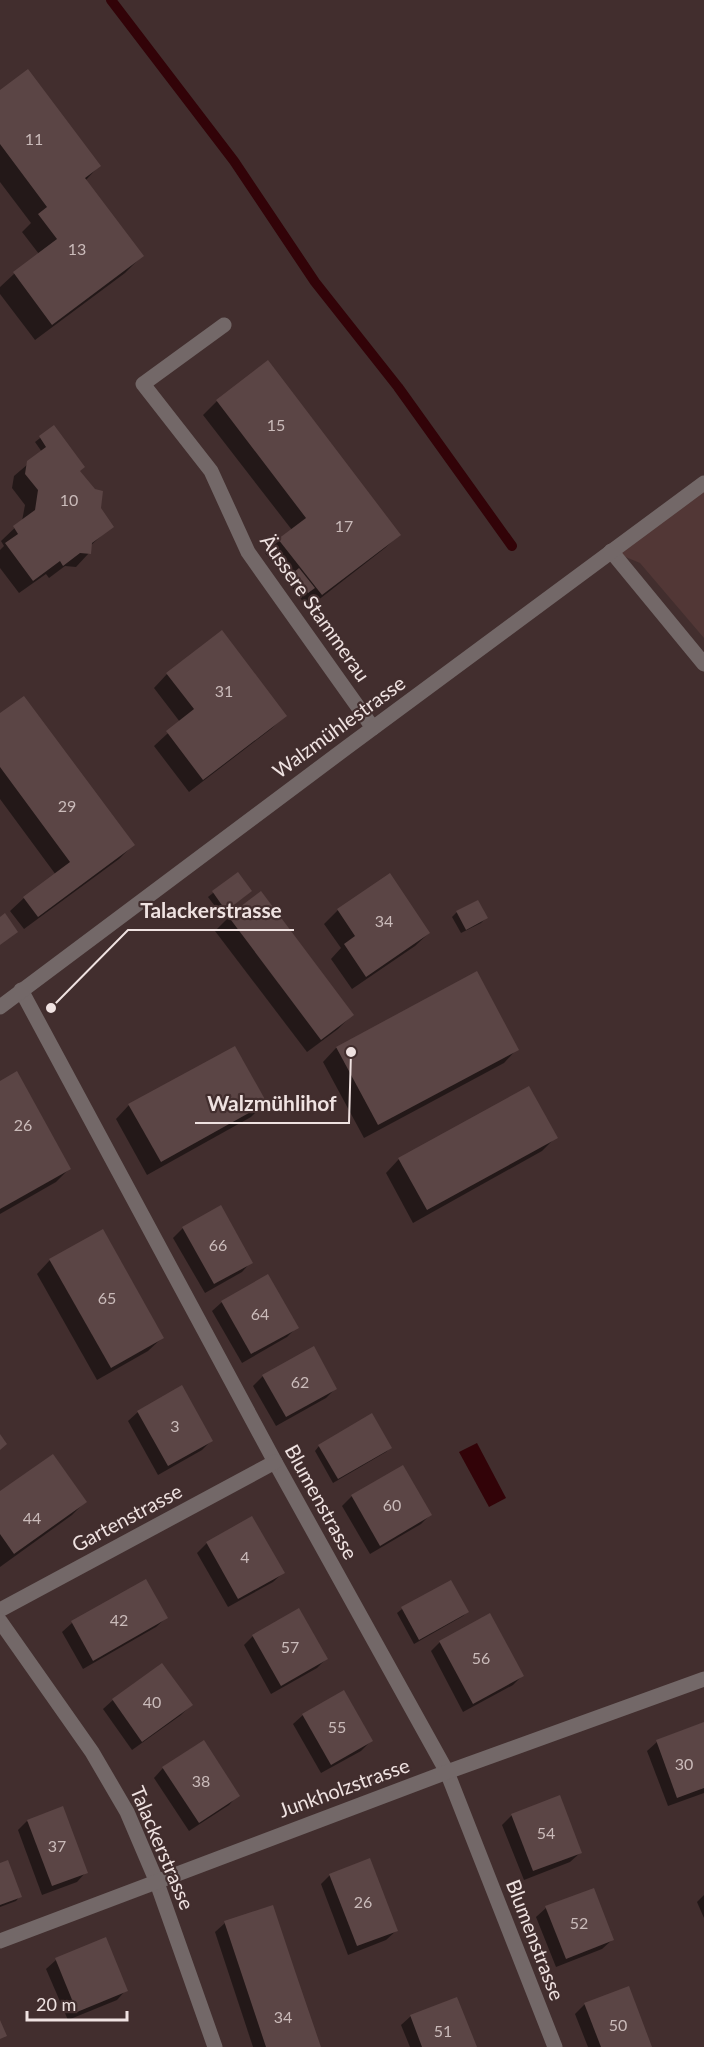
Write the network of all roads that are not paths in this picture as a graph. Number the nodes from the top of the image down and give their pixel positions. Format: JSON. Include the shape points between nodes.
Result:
{"nodes":[{"id":1,"x":224,"y":325,"type":"dead end"},
{"id":2,"x":704,"y":483,"type":"edge"},
{"id":3,"x":611,"y":551,"type":"junction"},
{"id":4,"x":704,"y":664,"type":"edge"},
{"id":5,"x":373,"y":728,"type":"junction"},
{"id":6,"x":21,"y":990,"type":"junction"},
{"id":7,"x":0,"y":1007,"type":"edge"},
{"id":8,"x":275,"y":1462,"type":"junction"},
{"id":9,"x":0,"y":1610,"type":"edge"},
{"id":10,"x":0,"y":1622,"type":"edge"},
{"id":11,"x":704,"y":1679,"type":"edge"},
{"id":12,"x":447,"y":1772,"type":"junction"},
{"id":13,"x":156,"y":1880,"type":"junction"},
{"id":14,"x":0,"y":1941,"type":"edge"},
{"id":15,"x":215,"y":2047,"type":"edge"},
{"id":16,"x":555,"y":2047,"type":"edge"}],
"edges":[{"from":1,"to":5,"type":"street","name":"Äussere Stammerau","via":[[143,384],[211,471],[248,552]]},
{"from":2,"to":3,"type":"street","name":"Walzmühlestrasse"},
{"from":3,"to":4,"type":"street"},
{"from":3,"to":5,"type":"street","name":"Walzmühlestrasse"},
{"from":5,"to":6,"type":"street","name":"Walzmühlestrasse"},
{"from":6,"to":7,"type":"street","name":"Walzmühlestrasse"},
{"from":6,"to":8,"type":"street","name":"Blumenstrasse"},
{"from":8,"to":9,"type":"street","name":"Gartenstrasse"},
{"from":8,"to":12,"type":"street","name":"Blumenstrasse"},
{"from":10,"to":13,"type":"street","name":"Talackerstrasse","via":[[92,1752],[127,1812]]},
{"from":11,"to":12,"type":"street","name":"Junkholzstrasse"},
{"from":12,"to":13,"type":"street","name":"Junkholzstrasse"},
{"from":12,"to":16,"type":"street","name":"Blumenstrasse"},
{"from":13,"to":14,"type":"street","name":"Junkholzstrasse"},
{"from":13,"to":15,"type":"street","name":"Talackerstrasse"}]}
